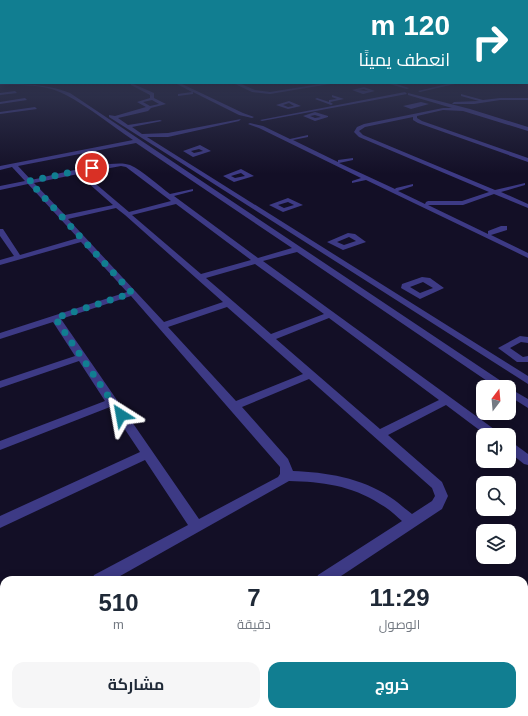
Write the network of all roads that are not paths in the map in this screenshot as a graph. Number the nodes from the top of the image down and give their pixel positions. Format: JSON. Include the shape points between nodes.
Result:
{"nodes":[{"id":1,"x":88,"y":107,"type":"edge"},
{"id":2,"x":98,"y":107,"type":"edge"},
{"id":3,"x":148,"y":107,"type":"edge"},
{"id":4,"x":220,"y":107,"type":"edge"},
{"id":5,"x":228,"y":107,"type":"edge"},
{"id":6,"x":294,"y":107,"type":"dead end"},
{"id":7,"x":317,"y":107,"type":"edge"},
{"id":8,"x":322,"y":107,"type":"edge"},
{"id":9,"x":462,"y":107,"type":"edge"},
{"id":10,"x":465,"y":107,"type":"edge"},
{"id":11,"x":35,"y":108,"type":"dead end"},
{"id":12,"x":443,"y":109,"type":"joint"},
{"id":13,"x":469,"y":109,"type":"junction"},
{"id":14,"x":302,"y":111,"type":"junction"},
{"id":15,"x":0,"y":113,"type":"edge"},
{"id":16,"x":310,"y":114,"type":"dead end"},
{"id":17,"x":415,"y":115,"type":"junction"},
{"id":18,"x":114,"y":118,"type":"junction"},
{"id":19,"x":396,"y":119,"type":"junction"},
{"id":20,"x":239,"y":120,"type":"junction"},
{"id":21,"x":251,"y":120,"type":"junction"},
{"id":22,"x":160,"y":121,"type":"dead end"},
{"id":23,"x":528,"y":122,"type":"edge"},
{"id":24,"x":262,"y":124,"type":"junction"},
{"id":25,"x":521,"y":124,"type":"junction"},
{"id":26,"x":428,"y":125,"type":"junction"},
{"id":27,"x":129,"y":126,"type":"junction"},
{"id":28,"x":528,"y":128,"type":"edge"},
{"id":29,"x":442,"y":130,"type":"junction"},
{"id":30,"x":272,"y":133,"type":"junction"},
{"id":31,"x":430,"y":133,"type":"dead end"},
{"id":32,"x":142,"y":135,"type":"junction"},
{"id":33,"x":261,"y":135,"type":"dead end"},
{"id":34,"x":306,"y":136,"type":"dead end"},
{"id":35,"x":292,"y":139,"type":"junction"},
{"id":36,"x":136,"y":141,"type":"junction"},
{"id":37,"x":392,"y":142,"type":"dead end"},
{"id":38,"x":157,"y":144,"type":"junction"},
{"id":39,"x":381,"y":144,"type":"junction"},
{"id":40,"x":496,"y":150,"type":"junction"},
{"id":41,"x":188,"y":152,"type":"dead end"},
{"id":42,"x":485,"y":153,"type":"dead end"},
{"id":43,"x":315,"y":154,"type":"junction"},
{"id":44,"x":174,"y":155,"type":"junction"},
{"id":45,"x":303,"y":156,"type":"dead end"},
{"id":46,"x":351,"y":159,"type":"dead end"},
{"id":47,"x":528,"y":160,"type":"edge"},
{"id":48,"x":340,"y":161,"type":"junction"},
{"id":49,"x":447,"y":164,"type":"dead end"},
{"id":50,"x":13,"y":165,"type":"junction"},
{"id":51,"x":436,"y":167,"type":"junction"},
{"id":52,"x":0,"y":168,"type":"edge"},
{"id":53,"x":353,"y":170,"type":"junction"},
{"id":54,"x":78,"y":171,"type":"junction"},
{"id":55,"x":229,"y":178,"type":"dead end"},
{"id":56,"x":367,"y":178,"type":"junction"},
{"id":57,"x":29,"y":181,"type":"junction"},
{"id":58,"x":214,"y":181,"type":"junction"},
{"id":59,"x":354,"y":182,"type":"dead end"},
{"id":60,"x":522,"y":184,"type":"dead end"},
{"id":61,"x":411,"y":185,"type":"dead end"},
{"id":62,"x":0,"y":188,"type":"edge"},
{"id":63,"x":398,"y":189,"type":"junction"},
{"id":64,"x":191,"y":190,"type":"dead end"},
{"id":65,"x":495,"y":192,"type":"junction"},
{"id":66,"x":168,"y":196,"type":"junction"},
{"id":67,"x":504,"y":196,"type":"junction"},
{"id":68,"x":476,"y":199,"type":"junction"},
{"id":69,"x":176,"y":202,"type":"junction"},
{"id":70,"x":428,"y":203,"type":"junction"},
{"id":71,"x":463,"y":203,"type":"junction"},
{"id":72,"x":117,"y":206,"type":"junction"},
{"id":73,"x":528,"y":206,"type":"edge"},
{"id":74,"x":276,"y":208,"type":"dead end"},
{"id":75,"x":262,"y":212,"type":"junction"},
{"id":76,"x":456,"y":212,"type":"junction"},
{"id":77,"x":127,"y":214,"type":"junction"},
{"id":78,"x":63,"y":218,"type":"junction"},
{"id":79,"x":504,"y":228,"type":"dead end"},
{"id":80,"x":0,"y":232,"type":"edge"},
{"id":81,"x":491,"y":233,"type":"junction"},
{"id":82,"x":82,"y":239,"type":"junction"},
{"id":83,"x":336,"y":245,"type":"dead end"},
{"id":84,"x":297,"y":249,"type":"junction"},
{"id":85,"x":321,"y":250,"type":"junction"},
{"id":86,"x":528,"y":250,"type":"edge"},
{"id":87,"x":528,"y":256,"type":"edge"},
{"id":88,"x":19,"y":258,"type":"junction"},
{"id":89,"x":256,"y":261,"type":"junction"},
{"id":90,"x":0,"y":263,"type":"edge"},
{"id":91,"x":200,"y":277,"type":"junction"},
{"id":92,"x":412,"y":292,"type":"dead end"},
{"id":93,"x":132,"y":293,"type":"junction"},
{"id":94,"x":397,"y":297,"type":"junction"},
{"id":95,"x":229,"y":303,"type":"junction"},
{"id":96,"x":330,"y":315,"type":"junction"},
{"id":97,"x":55,"y":318,"type":"junction"},
{"id":98,"x":162,"y":326,"type":"junction"},
{"id":99,"x":0,"y":336,"type":"edge"},
{"id":100,"x":269,"y":338,"type":"junction"},
{"id":101,"x":528,"y":340,"type":"edge"},
{"id":102,"x":512,"y":355,"type":"junction"},
{"id":103,"x":81,"y":357,"type":"junction"},
{"id":104,"x":528,"y":359,"type":"edge"},
{"id":105,"x":498,"y":362,"type":"junction"},
{"id":106,"x":311,"y":374,"type":"junction"},
{"id":107,"x":493,"y":380,"type":"edge"},
{"id":108,"x":528,"y":381,"type":"edge"},
{"id":109,"x":0,"y":385,"type":"edge"},
{"id":110,"x":516,"y":396,"type":"edge"},
{"id":111,"x":448,"y":400,"type":"junction"},
{"id":112,"x":112,"y":402,"type":"junction"},
{"id":113,"x":528,"y":404,"type":"edge"},
{"id":114,"x":235,"y":406,"type":"junction"},
{"id":115,"x":485,"y":428,"type":"edge"},
{"id":116,"x":380,"y":434,"type":"junction"},
{"id":117,"x":0,"y":446,"type":"edge"},
{"id":118,"x":516,"y":452,"type":"edge"},
{"id":119,"x":147,"y":454,"type":"junction"},
{"id":120,"x":528,"y":461,"type":"edge"},
{"id":121,"x":285,"y":476,"type":"junction"},
{"id":122,"x":0,"y":522,"type":"edge"},
{"id":123,"x":412,"y":522,"type":"junction"},
{"id":124,"x":197,"y":527,"type":"junction"},
{"id":125,"x":106,"y":576,"type":"edge"},
{"id":126,"x":329,"y":576,"type":"edge"}],
"edges":[{"from":1,"to":36,"type":"street"},
{"from":2,"to":18,"type":"street"},
{"from":3,"to":18,"type":"street"},
{"from":4,"to":20,"type":"street","via":[[238,116]]},
{"from":5,"to":21,"type":"street"},
{"from":6,"to":14,"type":"street"},
{"from":7,"to":14,"type":"street"},
{"from":8,"to":14,"type":"street"},
{"from":9,"to":13,"type":"street"},
{"from":10,"to":13,"type":"street"},
{"from":11,"to":15,"type":"street"},
{"from":12,"to":13,"type":"street"},
{"from":12,"to":17,"type":"street"},
{"from":13,"to":25,"type":"street"},
{"from":13,"to":28,"type":"street"},
{"from":14,"to":16,"type":"street"},
{"from":14,"to":21,"type":"street"},
{"from":14,"to":24,"type":"street"},
{"from":17,"to":19,"type":"street"},
{"from":17,"to":26,"type":"street","via":[[416,120]]},
{"from":18,"to":27,"type":"street"},
{"from":19,"to":26,"type":"street"},
{"from":19,"to":39,"type":"street","via":[[356,130],[359,135]]},
{"from":20,"to":21,"type":"street"},
{"from":20,"to":21,"type":"street"},
{"from":20,"to":32,"type":"street","via":[[173,134]]},
{"from":21,"to":24,"type":"street"},
{"from":21,"to":38,"type":"street","via":[[173,136]]},
{"from":22,"to":27,"type":"street"},
{"from":23,"to":25,"type":"street"},
{"from":24,"to":30,"type":"street"},
{"from":24,"to":35,"type":"street"},
{"from":25,"to":28,"type":"street"},
{"from":26,"to":29,"type":"street"},
{"from":27,"to":32,"type":"street"},
{"from":29,"to":31,"type":"street"},
{"from":29,"to":40,"type":"street"},
{"from":30,"to":33,"type":"street"},
{"from":30,"to":43,"type":"street"},
{"from":32,"to":38,"type":"street"},
{"from":34,"to":35,"type":"street"},
{"from":35,"to":48,"type":"street"},
{"from":36,"to":50,"type":"street"},
{"from":36,"to":84,"type":"street"},
{"from":37,"to":39,"type":"street"},
{"from":38,"to":44,"type":"street"},
{"from":39,"to":51,"type":"street"},
{"from":40,"to":42,"type":"street"},
{"from":40,"to":47,"type":"street"},
{"from":41,"to":44,"type":"street"},
{"from":43,"to":45,"type":"street"},
{"from":43,"to":53,"type":"street"},
{"from":44,"to":58,"type":"street"},
{"from":46,"to":48,"type":"street"},
{"from":48,"to":53,"type":"street"},
{"from":49,"to":51,"type":"street"},
{"from":50,"to":52,"type":"street"},
{"from":50,"to":57,"type":"street"},
{"from":51,"to":65,"type":"street"},
{"from":53,"to":56,"type":"street"},
{"from":53,"to":63,"type":"street"},
{"from":54,"to":57,"type":"street"},
{"from":54,"to":66,"type":"street","via":[[116,164],[125,165]]},
{"from":54,"to":72,"type":"street"},
{"from":55,"to":58,"type":"street"},
{"from":56,"to":59,"type":"street"},
{"from":56,"to":87,"type":"street"},
{"from":57,"to":62,"type":"street"},
{"from":57,"to":78,"type":"street"},
{"from":58,"to":75,"type":"street"},
{"from":60,"to":65,"type":"street"},
{"from":61,"to":63,"type":"street"},
{"from":63,"to":70,"type":"street"},
{"from":64,"to":66,"type":"street"},
{"from":65,"to":67,"type":"street"},
{"from":65,"to":68,"type":"street"},
{"from":66,"to":69,"type":"street"},
{"from":67,"to":68,"type":"street"},
{"from":67,"to":73,"type":"street"},
{"from":68,"to":71,"type":"street"},
{"from":69,"to":77,"type":"street"},
{"from":69,"to":89,"type":"street"},
{"from":70,"to":71,"type":"street"},
{"from":70,"to":76,"type":"street"},
{"from":71,"to":76,"type":"street"},
{"from":72,"to":77,"type":"street"},
{"from":72,"to":78,"type":"street"},
{"from":74,"to":75,"type":"street"},
{"from":75,"to":85,"type":"street"},
{"from":76,"to":81,"type":"street"},
{"from":77,"to":91,"type":"street"},
{"from":78,"to":82,"type":"street"},
{"from":79,"to":81,"type":"street"},
{"from":80,"to":88,"type":"street"},
{"from":81,"to":86,"type":"street"},
{"from":82,"to":88,"type":"street"},
{"from":82,"to":93,"type":"street"},
{"from":83,"to":85,"type":"street"},
{"from":84,"to":89,"type":"street"},
{"from":84,"to":107,"type":"street"},
{"from":85,"to":94,"type":"street"},
{"from":88,"to":90,"type":"street"},
{"from":89,"to":91,"type":"street"},
{"from":89,"to":96,"type":"street"},
{"from":91,"to":95,"type":"street"},
{"from":92,"to":94,"type":"street"},
{"from":93,"to":97,"type":"street"},
{"from":93,"to":98,"type":"street"},
{"from":94,"to":105,"type":"street"},
{"from":95,"to":98,"type":"street"},
{"from":95,"to":100,"type":"street"},
{"from":96,"to":100,"type":"street"},
{"from":96,"to":111,"type":"street"},
{"from":97,"to":99,"type":"street"},
{"from":97,"to":103,"type":"street"},
{"from":98,"to":114,"type":"street"},
{"from":100,"to":106,"type":"street"},
{"from":101,"to":102,"type":"street","via":[[520,339],[503,347]]},
{"from":102,"to":104,"type":"street","via":[[521,360]]},
{"from":102,"to":105,"type":"street"},
{"from":103,"to":109,"type":"street"},
{"from":103,"to":112,"type":"street"},
{"from":105,"to":108,"type":"street"},
{"from":106,"to":114,"type":"street"},
{"from":106,"to":116,"type":"street"},
{"from":110,"to":113,"type":"street"},
{"from":111,"to":115,"type":"street"},
{"from":111,"to":116,"type":"street"},
{"from":112,"to":117,"type":"street"},
{"from":112,"to":119,"type":"street"},
{"from":114,"to":121,"type":"street","via":[[284,462],[287,469]]},
{"from":116,"to":123,"type":"street","via":[[433,480],[440,490],[438,505]]},
{"from":118,"to":120,"type":"street"},
{"from":119,"to":122,"type":"street"},
{"from":119,"to":124,"type":"street"},
{"from":121,"to":123,"type":"street","via":[[320,477],[353,485],[385,500]]},
{"from":121,"to":124,"type":"street"},
{"from":123,"to":126,"type":"street"},
{"from":124,"to":125,"type":"street"}]}
